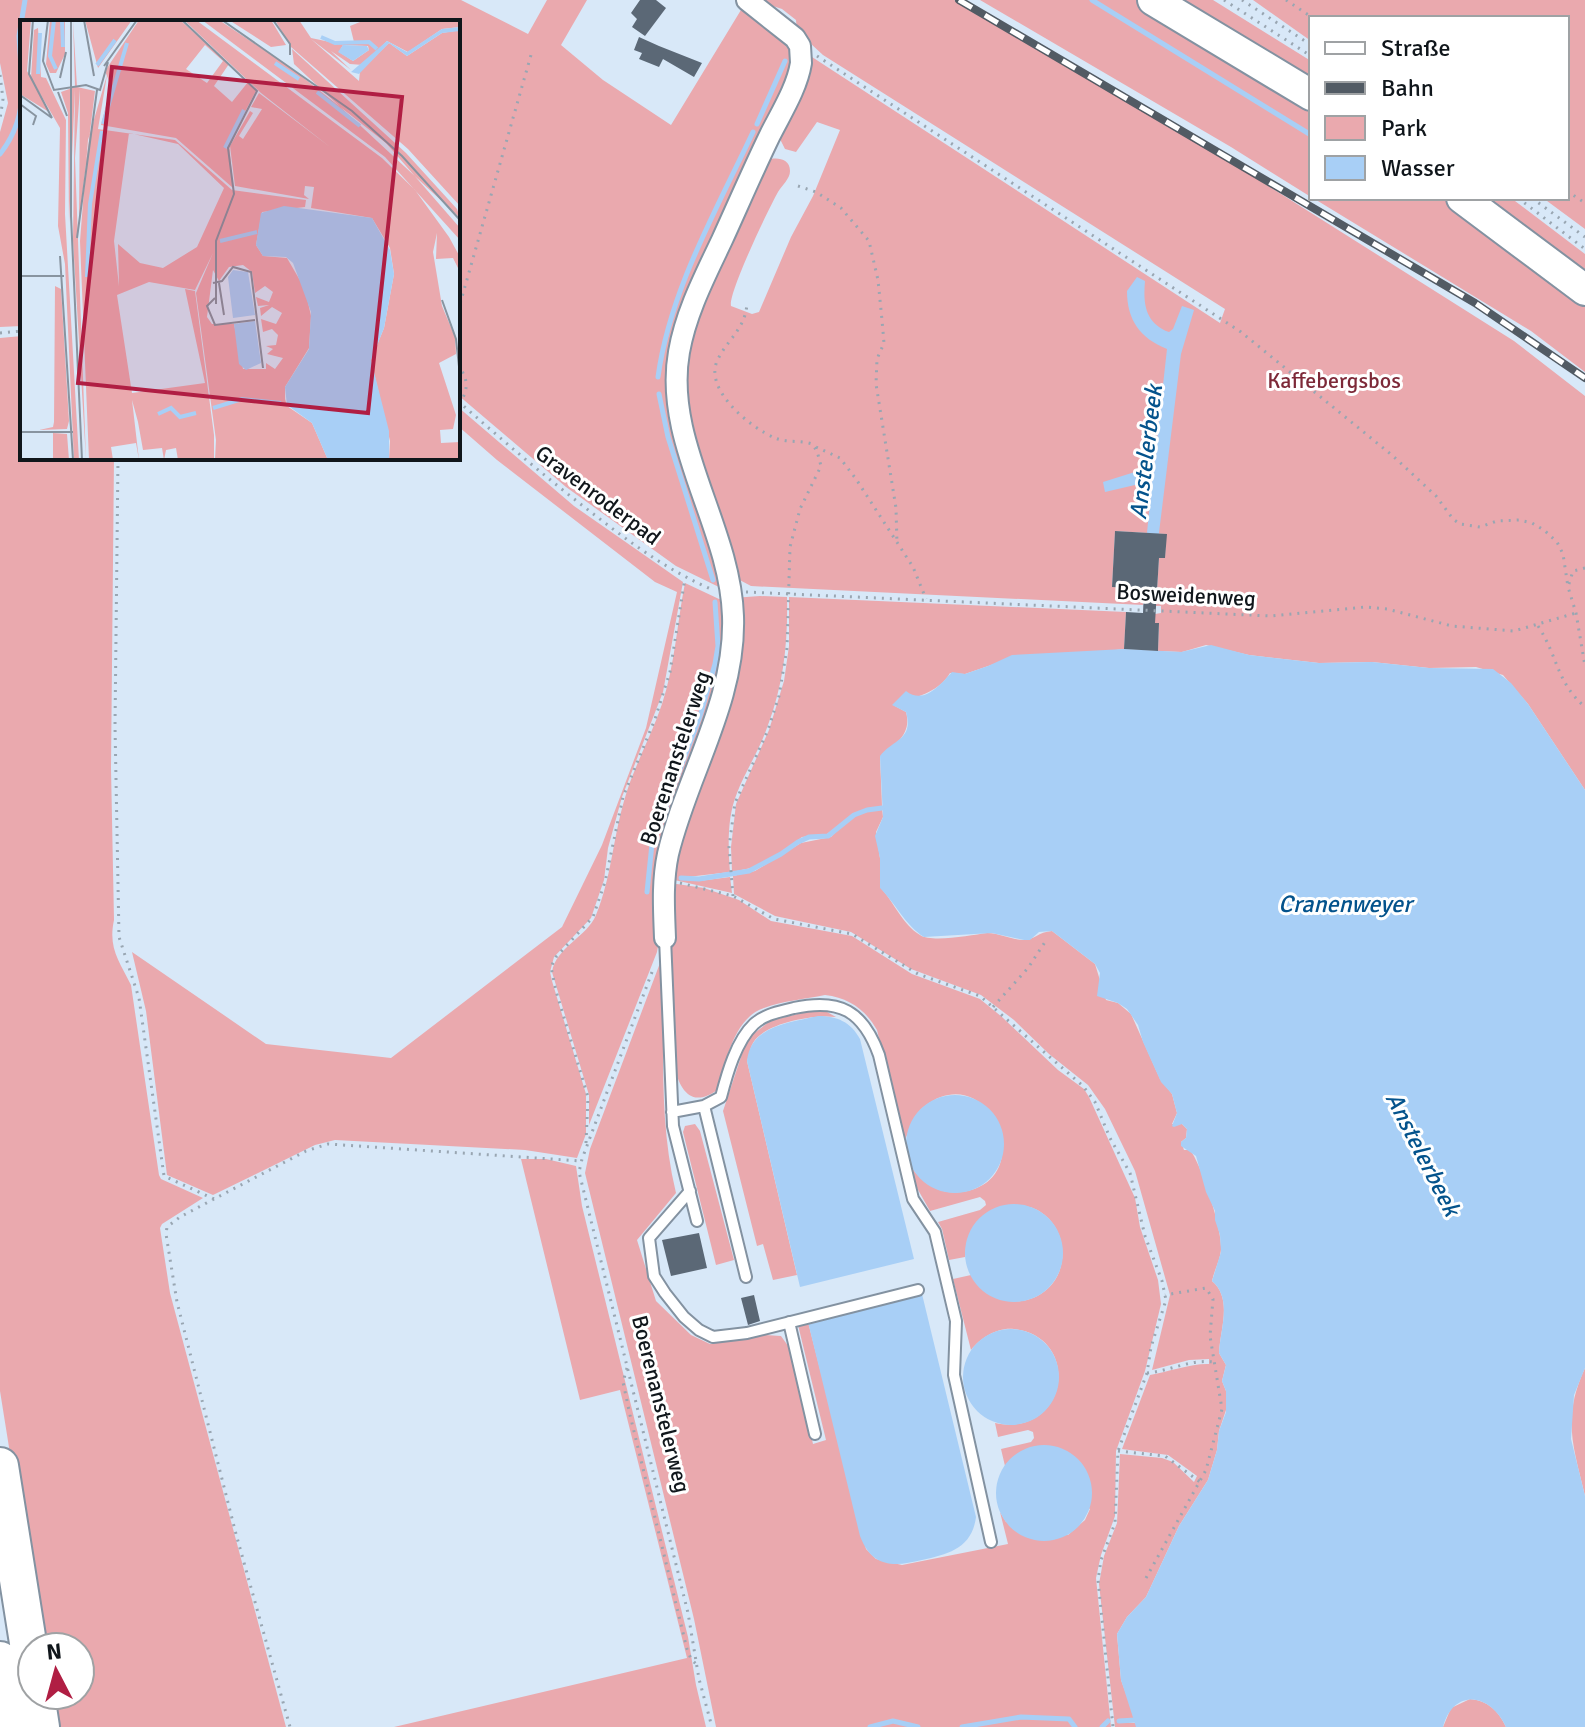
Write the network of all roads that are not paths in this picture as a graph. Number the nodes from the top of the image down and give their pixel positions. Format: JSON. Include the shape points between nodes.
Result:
{"nodes":[{"id":1,"x":747,"y":0,"type":"edge"},
{"id":2,"x":1153,"y":0,"type":"edge"},
{"id":3,"x":1309,"y":94,"type":"edge"},
{"id":4,"x":1465,"y":200,"type":"edge"},
{"id":5,"x":1585,"y":290,"type":"edge"},
{"id":6,"x":665,"y":938,"type":"joint"},
{"id":7,"x":704,"y":1106,"type":"junction"},
{"id":8,"x":672,"y":1112,"type":"junction"},
{"id":9,"x":690,"y":1191,"type":"junction"},
{"id":10,"x":697,"y":1221,"type":"dead end"},
{"id":11,"x":746,"y":1277,"type":"dead end"},
{"id":12,"x":918,"y":1290,"type":"dead end"},
{"id":13,"x":789,"y":1322,"type":"junction"},
{"id":14,"x":815,"y":1434,"type":"dead end"},
{"id":15,"x":0,"y":1466,"type":"edge"},
{"id":16,"x":991,"y":1542,"type":"dead end"},
{"id":17,"x":26,"y":1631,"type":"edge"},
{"id":18,"x":0,"y":1660,"type":"edge"},
{"id":19,"x":10,"y":1727,"type":"edge"}],
"edges":[{"from":1,"to":6,"type":"street","name":"Boerenanstelerweg","via":[[800,46],[800,71],[696,295],[679,352],[680,421],[731,593],[732,649],[728,678],[674,833],[664,881]]},
{"from":2,"to":3,"type":"main road"},
{"from":4,"to":5,"type":"main road"},
{"from":6,"to":8,"type":"lane"},
{"from":7,"to":8,"type":"lane"},
{"from":7,"to":11,"type":"lane"},
{"from":7,"to":16,"type":"lane","via":[[721,1097],[747,1031],[771,1013],[809,1005],[840,1007],[857,1015],[871,1032],[913,1199],[935,1232],[956,1321],[954,1375]]},
{"from":8,"to":9,"type":"lane"},
{"from":9,"to":10,"type":"lane"},
{"from":9,"to":13,"type":"lane","via":[[649,1238],[654,1276],[665,1293],[684,1317],[713,1337]]},
{"from":12,"to":13,"type":"lane"},
{"from":13,"to":14,"type":"lane"},
{"from":15,"to":17,"type":"highway"},
{"from":18,"to":19,"type":"highway"}]}
